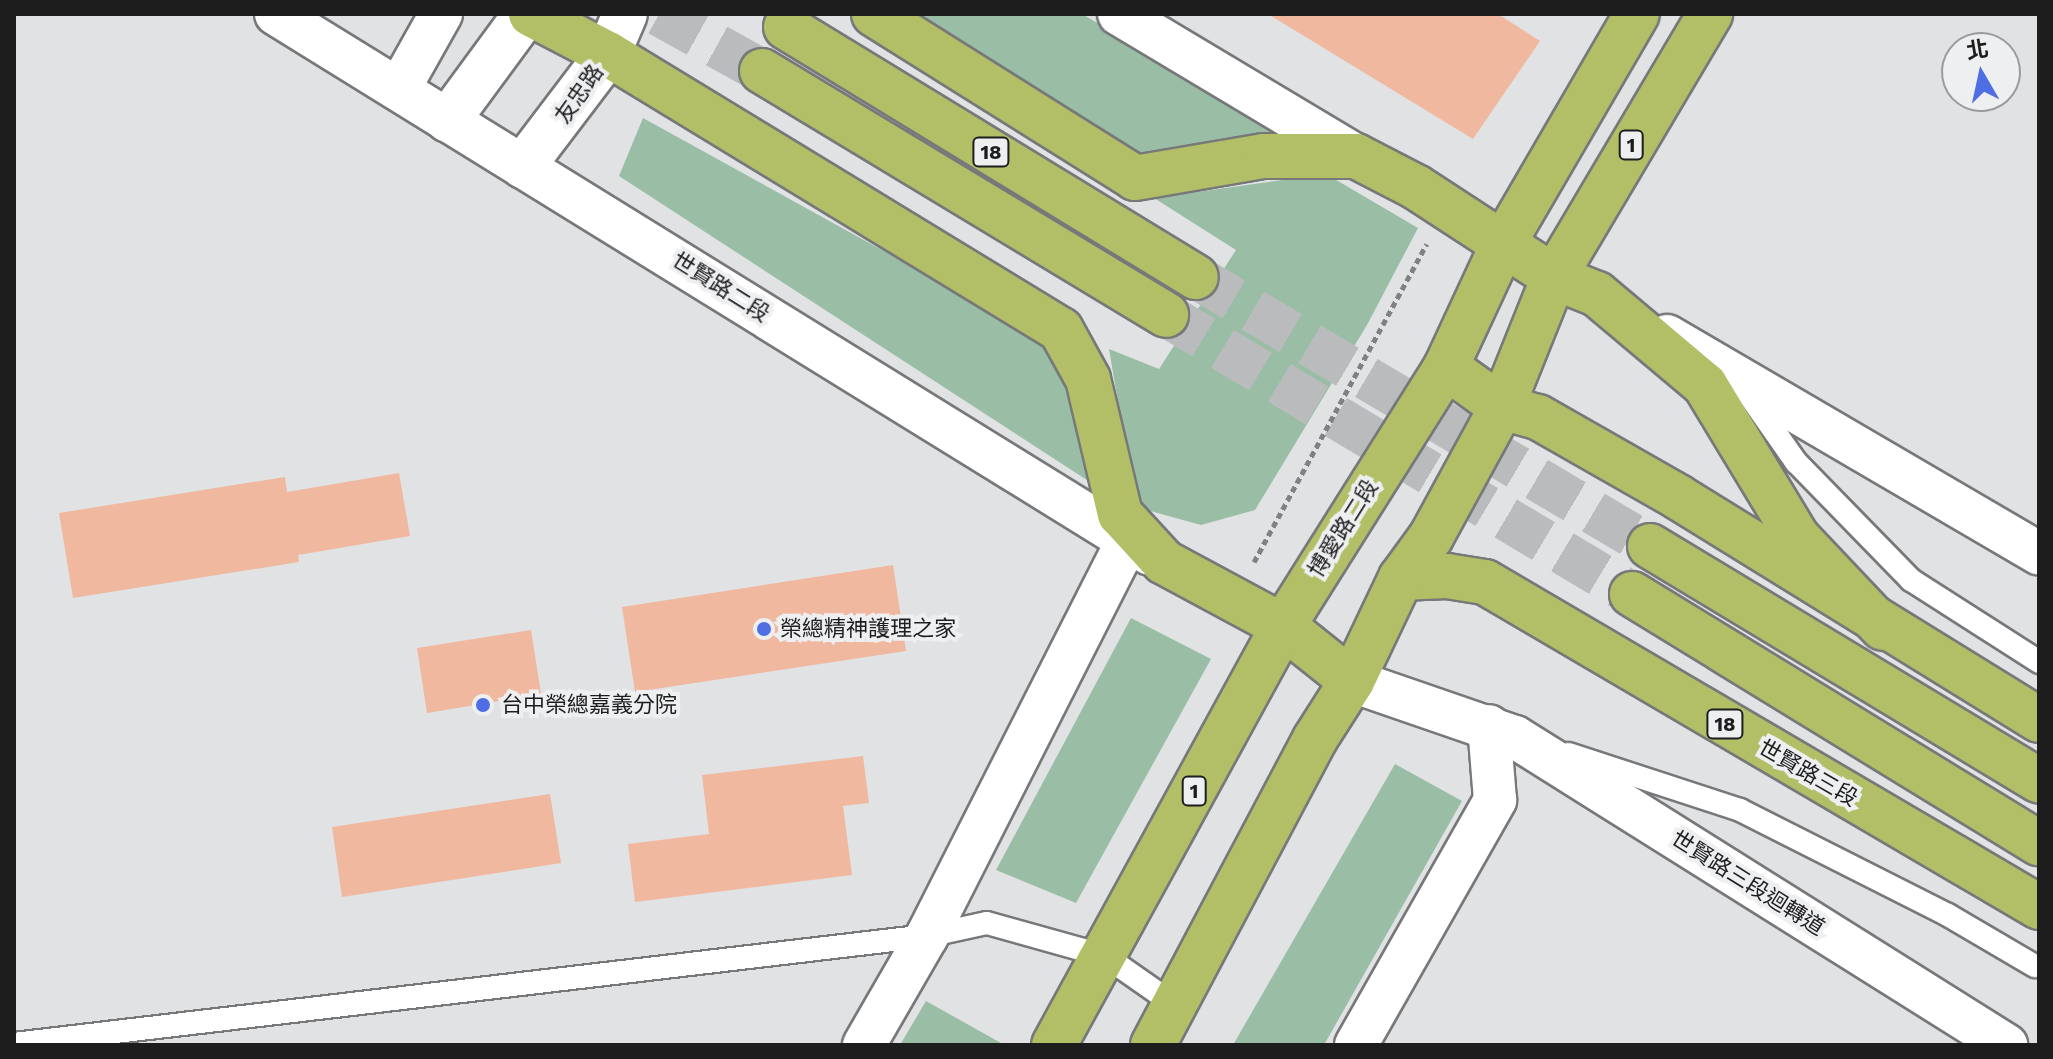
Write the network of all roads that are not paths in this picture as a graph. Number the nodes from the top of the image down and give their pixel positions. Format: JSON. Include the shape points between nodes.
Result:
{"nodes":[{"id":1,"x":276,"y":14,"type":"edge"},
{"id":2,"x":441,"y":14,"type":"edge"},
{"id":3,"x":528,"y":14,"type":"edge"},
{"id":4,"x":625,"y":14,"type":"edge"},
{"id":5,"x":874,"y":14,"type":"edge"},
{"id":6,"x":1119,"y":14,"type":"edge"},
{"id":7,"x":1637,"y":14,"type":"edge"},
{"id":8,"x":1710,"y":14,"type":"edge"},
{"id":9,"x":786,"y":27,"type":"dead end"},
{"id":10,"x":608,"y":54,"type":"junction"},
{"id":11,"x":762,"y":71,"type":"tunnel mouth"},
{"id":12,"x":400,"y":87,"type":"junction"},
{"id":13,"x":448,"y":120,"type":"junction"},
{"id":14,"x":1356,"y":156,"type":"junction"},
{"id":15,"x":523,"y":166,"type":"junction"},
{"id":16,"x":1503,"y":244,"type":"junction"},
{"id":17,"x":1196,"y":277,"type":"tunnel mouth"},
{"id":18,"x":1554,"y":277,"type":"junction"},
{"id":19,"x":1608,"y":302,"type":"junction"},
{"id":20,"x":1166,"y":315,"type":"tunnel mouth"},
{"id":21,"x":1446,"y":367,"type":"junction"},
{"id":22,"x":1738,"y":378,"type":"junction"},
{"id":23,"x":1502,"y":407,"type":"junction"},
{"id":24,"x":1650,"y":546,"type":"tunnel mouth"},
{"id":25,"x":1146,"y":551,"type":"junction"},
{"id":26,"x":2039,"y":553,"type":"edge"},
{"id":27,"x":1401,"y":578,"type":"junction"},
{"id":28,"x":1632,"y":594,"type":"tunnel mouth"},
{"id":29,"x":1283,"y":626,"type":"junction"},
{"id":30,"x":1883,"y":628,"type":"junction"},
{"id":31,"x":2039,"y":662,"type":"edge"},
{"id":32,"x":1352,"y":681,"type":"junction"},
{"id":33,"x":2039,"y":720,"type":"edge"},
{"id":34,"x":1502,"y":732,"type":"junction"},
{"id":35,"x":2039,"y":781,"type":"edge"},
{"id":36,"x":2039,"y":843,"type":"edge"},
{"id":37,"x":2039,"y":907,"type":"edge"},
{"id":38,"x":927,"y":936,"type":"junction"},
{"id":39,"x":1105,"y":956,"type":"junction"},
{"id":40,"x":2035,"y":966,"type":"dead end"},
{"id":41,"x":1175,"y":1005,"type":"junction"},
{"id":42,"x":18,"y":1044,"type":"edge"},
{"id":43,"x":864,"y":1045,"type":"edge"},
{"id":44,"x":1054,"y":1045,"type":"edge"},
{"id":45,"x":1153,"y":1045,"type":"edge"},
{"id":46,"x":1356,"y":1045,"type":"edge"},
{"id":47,"x":2006,"y":1045,"type":"edge"}],
"edges":[{"from":1,"to":12,"type":"street","name":"世賢路二段"},
{"from":2,"to":12,"type":"street"},
{"from":3,"to":10,"type":"main road"},
{"from":3,"to":13,"type":"street"},
{"from":4,"to":10,"type":"street","name":"友忠路"},
{"from":5,"to":14,"type":"main road","number":"18","via":[[1135,178],[1264,156]]},
{"from":6,"to":14,"type":"street"},
{"from":7,"to":16,"type":"main road","name":"博愛路二段","number":"1"},
{"from":8,"to":18,"type":"main road","number":"1"},
{"from":9,"to":17,"type":"main road","number":"18"},
{"from":10,"to":15,"type":"street","name":"友忠路"},
{"from":10,"to":25,"type":"main road","via":[[1061,330],[1088,379],[1120,514]]},
{"from":11,"to":20,"type":"main road","number":"18"},
{"from":12,"to":13,"type":"street","name":"世賢路二段"},
{"from":13,"to":15,"type":"street","name":"世賢路二段"},
{"from":14,"to":16,"type":"main road","via":[[1416,187]]},
{"from":15,"to":25,"type":"street","name":"世賢路二段"},
{"from":16,"to":18,"type":"main road"},
{"from":16,"to":21,"type":"main road","name":"博愛路二段","number":"1"},
{"from":18,"to":19,"type":"main road"},
{"from":18,"to":23,"type":"main road","number":"1"},
{"from":19,"to":22,"type":"street"},
{"from":19,"to":30,"type":"main road","via":[[1705,385],[1797,537]]},
{"from":21,"to":23,"type":"main road"},
{"from":21,"to":29,"type":"main road","name":"博愛路二段","number":"1"},
{"from":22,"to":26,"type":"street"},
{"from":22,"to":31,"type":"lane","via":[[1796,462],[1911,580]]},
{"from":23,"to":27,"type":"main road","number":"1","via":[[1431,537]]},
{"from":23,"to":30,"type":"main road","via":[[1538,417],[1678,497]]},
{"from":24,"to":35,"type":"main road"},
{"from":25,"to":29,"type":"main road"},
{"from":25,"to":38,"type":"street"},
{"from":27,"to":32,"type":"main road","number":"1"},
{"from":27,"to":37,"type":"main road","name":"世賢路三段","number":"18","via":[[1447,576],[1485,582]]},
{"from":28,"to":36,"type":"main road"},
{"from":29,"to":32,"type":"main road"},
{"from":29,"to":39,"type":"main road","name":"博愛路二段","number":"1"},
{"from":30,"to":33,"type":"main road"},
{"from":32,"to":34,"type":"street"},
{"from":32,"to":41,"type":"main road","number":"1","via":[[1315,739]]},
{"from":34,"to":40,"type":"lane","via":[[1740,810],[1948,915]]},
{"from":34,"to":46,"type":"street","via":[[1495,800]]},
{"from":34,"to":47,"type":"street","name":"世賢路三段迴轉道"},
{"from":38,"to":39,"type":"lane","via":[[987,923]]},
{"from":38,"to":42,"type":"lane"},
{"from":38,"to":43,"type":"street"},
{"from":39,"to":41,"type":"lane"},
{"from":39,"to":44,"type":"main road","name":"博愛路二段","number":"1"},
{"from":41,"to":45,"type":"main road","number":"1"}]}
